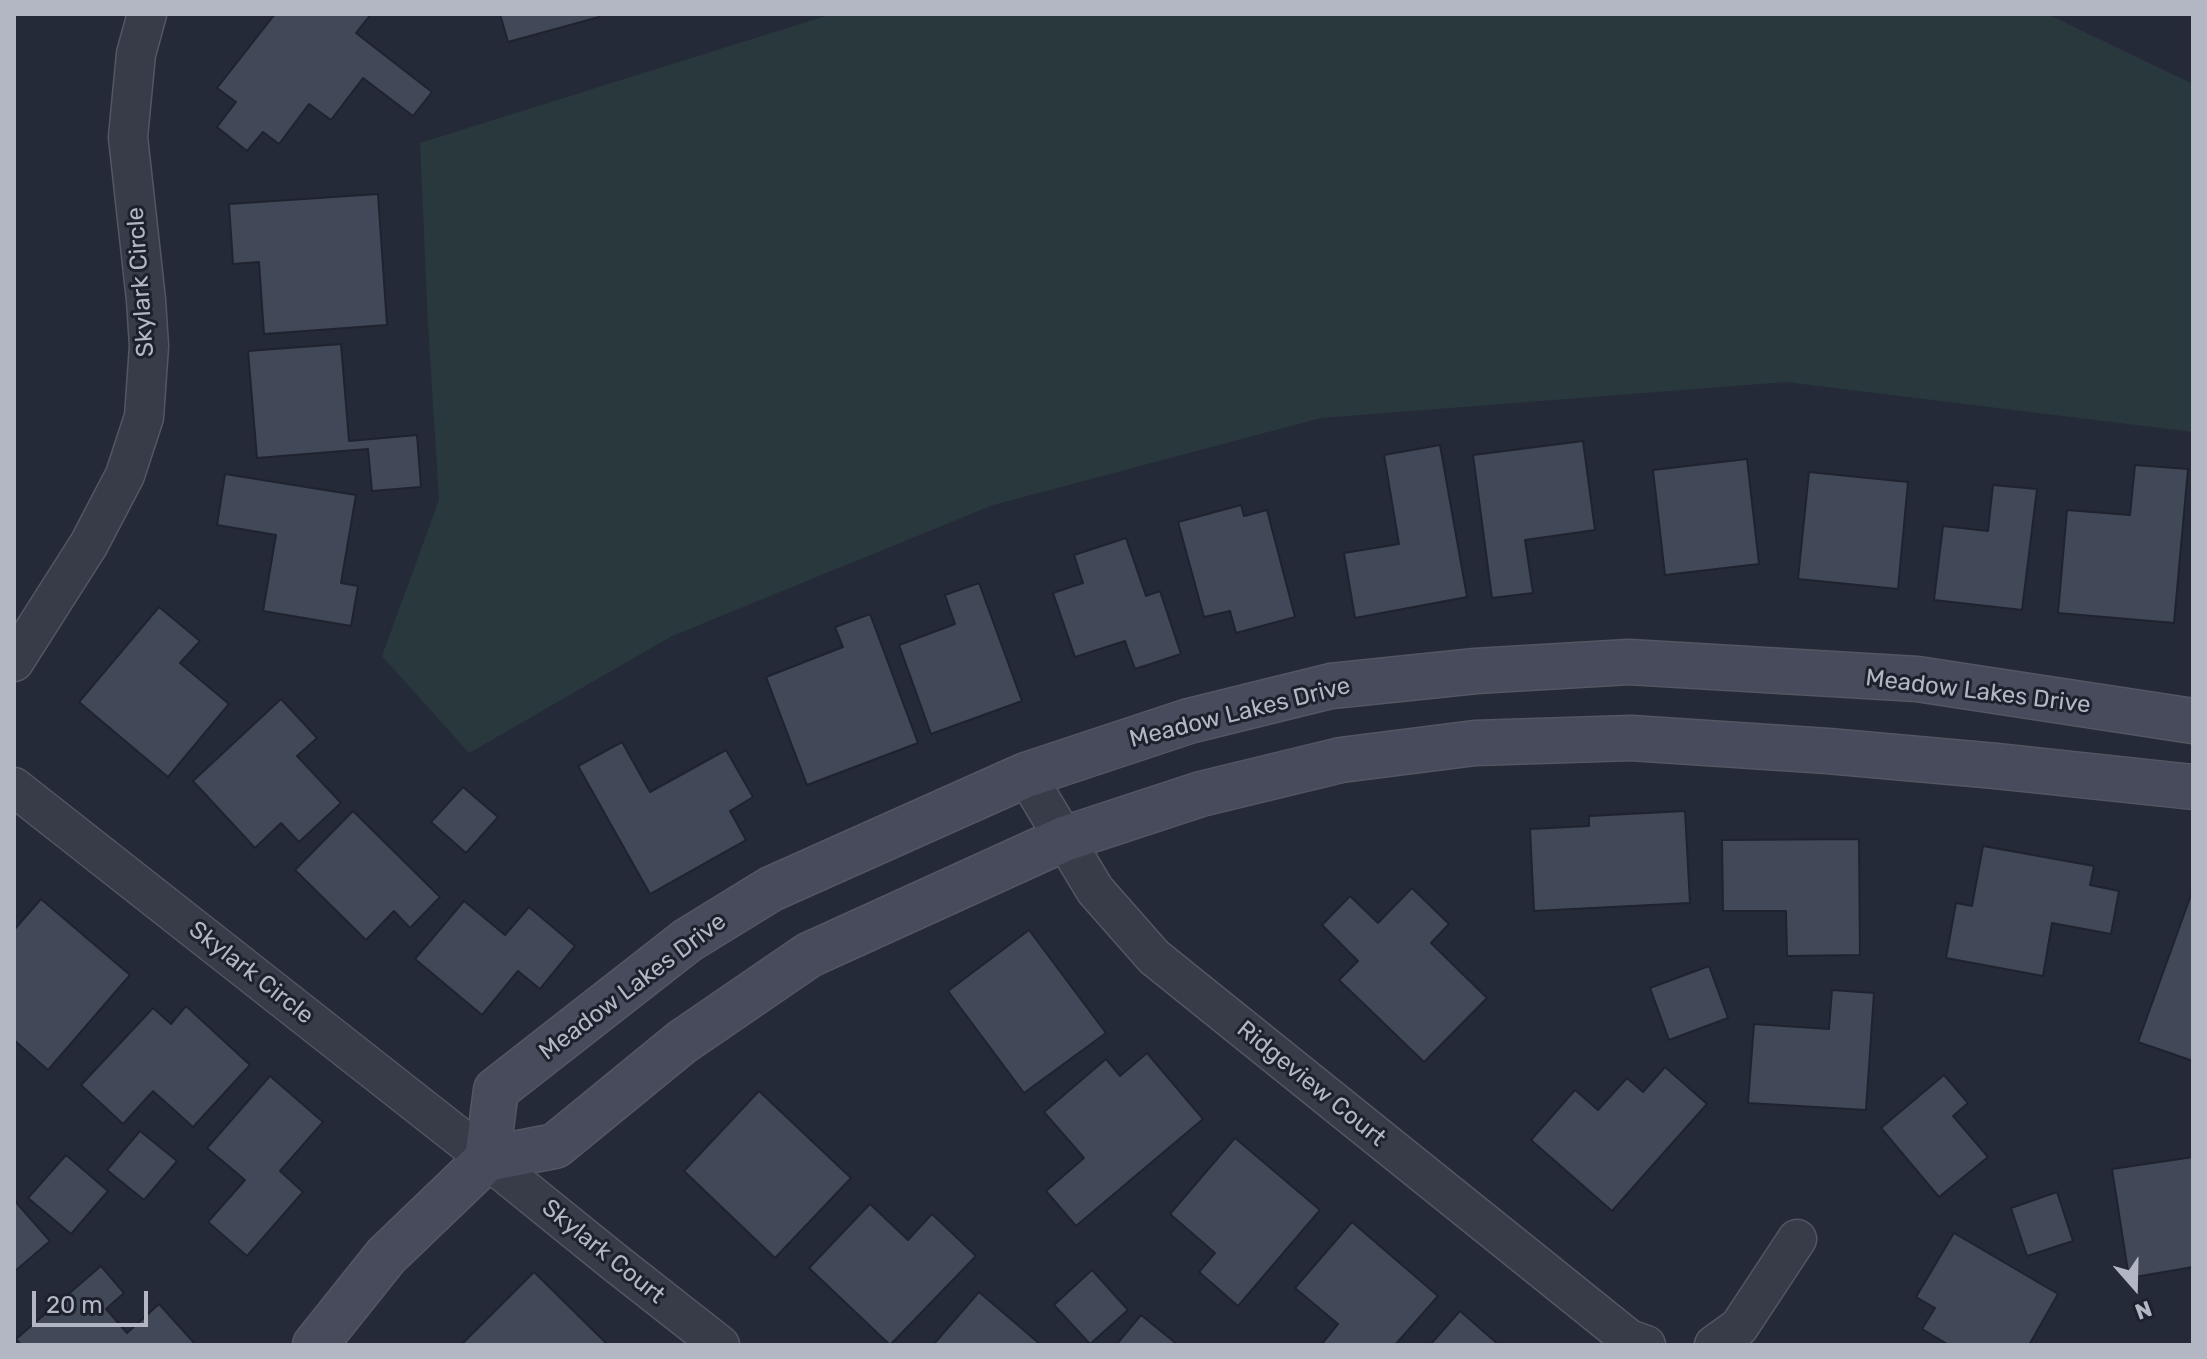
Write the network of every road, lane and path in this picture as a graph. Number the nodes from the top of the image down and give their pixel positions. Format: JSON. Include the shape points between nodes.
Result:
{"nodes":[{"id":1,"x":147,"y":14,"type":"edge"},
{"id":2,"x":14,"y":662,"type":"edge"},
{"id":3,"x":2193,"y":721,"type":"edge"},
{"id":4,"x":1026,"y":775,"type":"junction"},
{"id":5,"x":14,"y":787,"type":"edge"},
{"id":6,"x":2193,"y":787,"type":"edge"},
{"id":7,"x":1064,"y":839,"type":"junction"},
{"id":8,"x":487,"y":1159,"type":"junction"},
{"id":9,"x":1797,"y":1239,"type":"dead end"},
{"id":10,"x":315,"y":1345,"type":"edge"},
{"id":11,"x":720,"y":1345,"type":"edge"},
{"id":12,"x":1646,"y":1345,"type":"edge"},
{"id":13,"x":1714,"y":1345,"type":"edge"}],
"edges":[{"from":1,"to":2,"type":"street","name":"Skylark Circle","via":[[136,54],[128,137],[149,346],[144,417],[125,475],[104,516]]},
{"from":3,"to":4,"type":"street","name":"Meadow Lakes Drive","via":[[1917,679],[1629,662],[1331,686],[1189,721]]},
{"from":4,"to":7,"type":"street","name":"Ridgeview Court"},
{"from":4,"to":8,"type":"street","name":"Meadow Lakes Drive","via":[[771,889],[688,940],[496,1090]]},
{"from":5,"to":8,"type":"street","name":"Skylark Circle"},
{"from":6,"to":7,"type":"street","via":[[1828,751],[1631,738],[1475,743],[1341,760],[1201,794]]},
{"from":7,"to":8,"type":"street","via":[[809,955],[682,1042],[555,1146]]},
{"from":7,"to":12,"type":"street","name":"Ridgeview Court","via":[[1095,890],[1154,957],[1629,1339]]},
{"from":8,"to":10,"type":"street","via":[[386,1256]]},
{"from":8,"to":11,"type":"street","name":"Skylark Court"},
{"from":9,"to":13,"type":"street","via":[[1739,1327]]}]}
